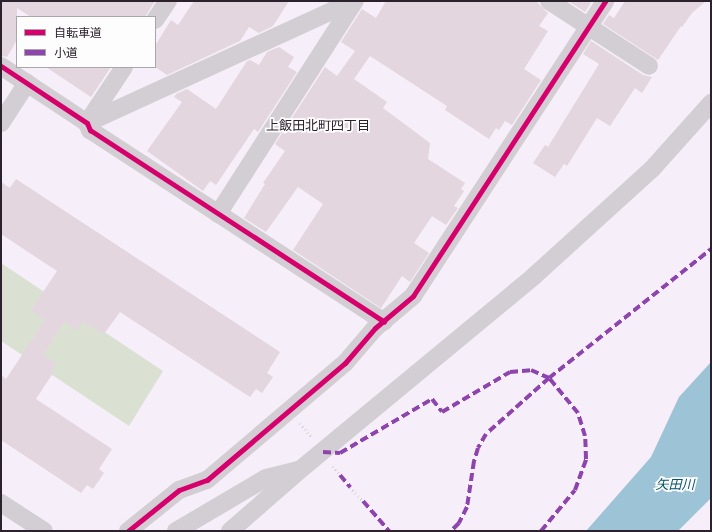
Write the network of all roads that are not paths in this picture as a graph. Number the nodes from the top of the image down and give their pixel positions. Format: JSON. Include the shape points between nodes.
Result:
{"nodes":[{"id":1,"x":168,"y":1,"type":"edge"},
{"id":2,"x":354,"y":1,"type":"edge"},
{"id":3,"x":549,"y":1,"type":"edge"},
{"id":4,"x":605,"y":1,"type":"edge"},
{"id":5,"x":156,"y":19,"type":"edge"},
{"id":6,"x":588,"y":27,"type":"junction"},
{"id":7,"x":1,"y":66,"type":"edge"},
{"id":8,"x":649,"y":66,"type":"dead end"},
{"id":9,"x":123,"y":68,"type":"edge"},
{"id":10,"x":26,"y":84,"type":"junction"},
{"id":11,"x":711,"y":103,"type":"edge"},
{"id":12,"x":711,"y":118,"type":"edge"},
{"id":13,"x":1,"y":123,"type":"edge"},
{"id":14,"x":87,"y":123,"type":"junction"},
{"id":15,"x":652,"y":169,"type":"junction"},
{"id":16,"x":218,"y":214,"type":"junction"},
{"id":17,"x":384,"y":322,"type":"junction"},
{"id":18,"x":300,"y":469,"type":"junction"},
{"id":19,"x":1,"y":502,"type":"edge"},
{"id":20,"x":44,"y":531,"type":"edge"},
{"id":21,"x":128,"y":531,"type":"edge"},
{"id":22,"x":176,"y":531,"type":"edge"},
{"id":23,"x":230,"y":531,"type":"edge"}],
"edges":[{"from":1,"to":5,"type":"street"},
{"from":2,"to":14,"type":"street"},
{"from":2,"to":16,"type":"street"},
{"from":3,"to":6,"type":"street"},
{"from":4,"to":6,"type":"street"},
{"from":6,"to":8,"type":"street"},
{"from":6,"to":17,"type":"street","via":[[413,296]]},
{"from":7,"to":10,"type":"street"},
{"from":9,"to":14,"type":"street"},
{"from":10,"to":13,"type":"street"},
{"from":10,"to":14,"type":"street"},
{"from":11,"to":15,"type":"street"},
{"from":12,"to":15,"type":"street"},
{"from":14,"to":16,"type":"street","via":[[90,130]]},
{"from":15,"to":18,"type":"street","via":[[515,292]]},
{"from":16,"to":17,"type":"street"},
{"from":17,"to":21,"type":"street","via":[[375,328],[345,363],[207,480],[179,490]]},
{"from":18,"to":22,"type":"street","via":[[266,478]]},
{"from":18,"to":23,"type":"street"},
{"from":19,"to":20,"type":"street"}]}
